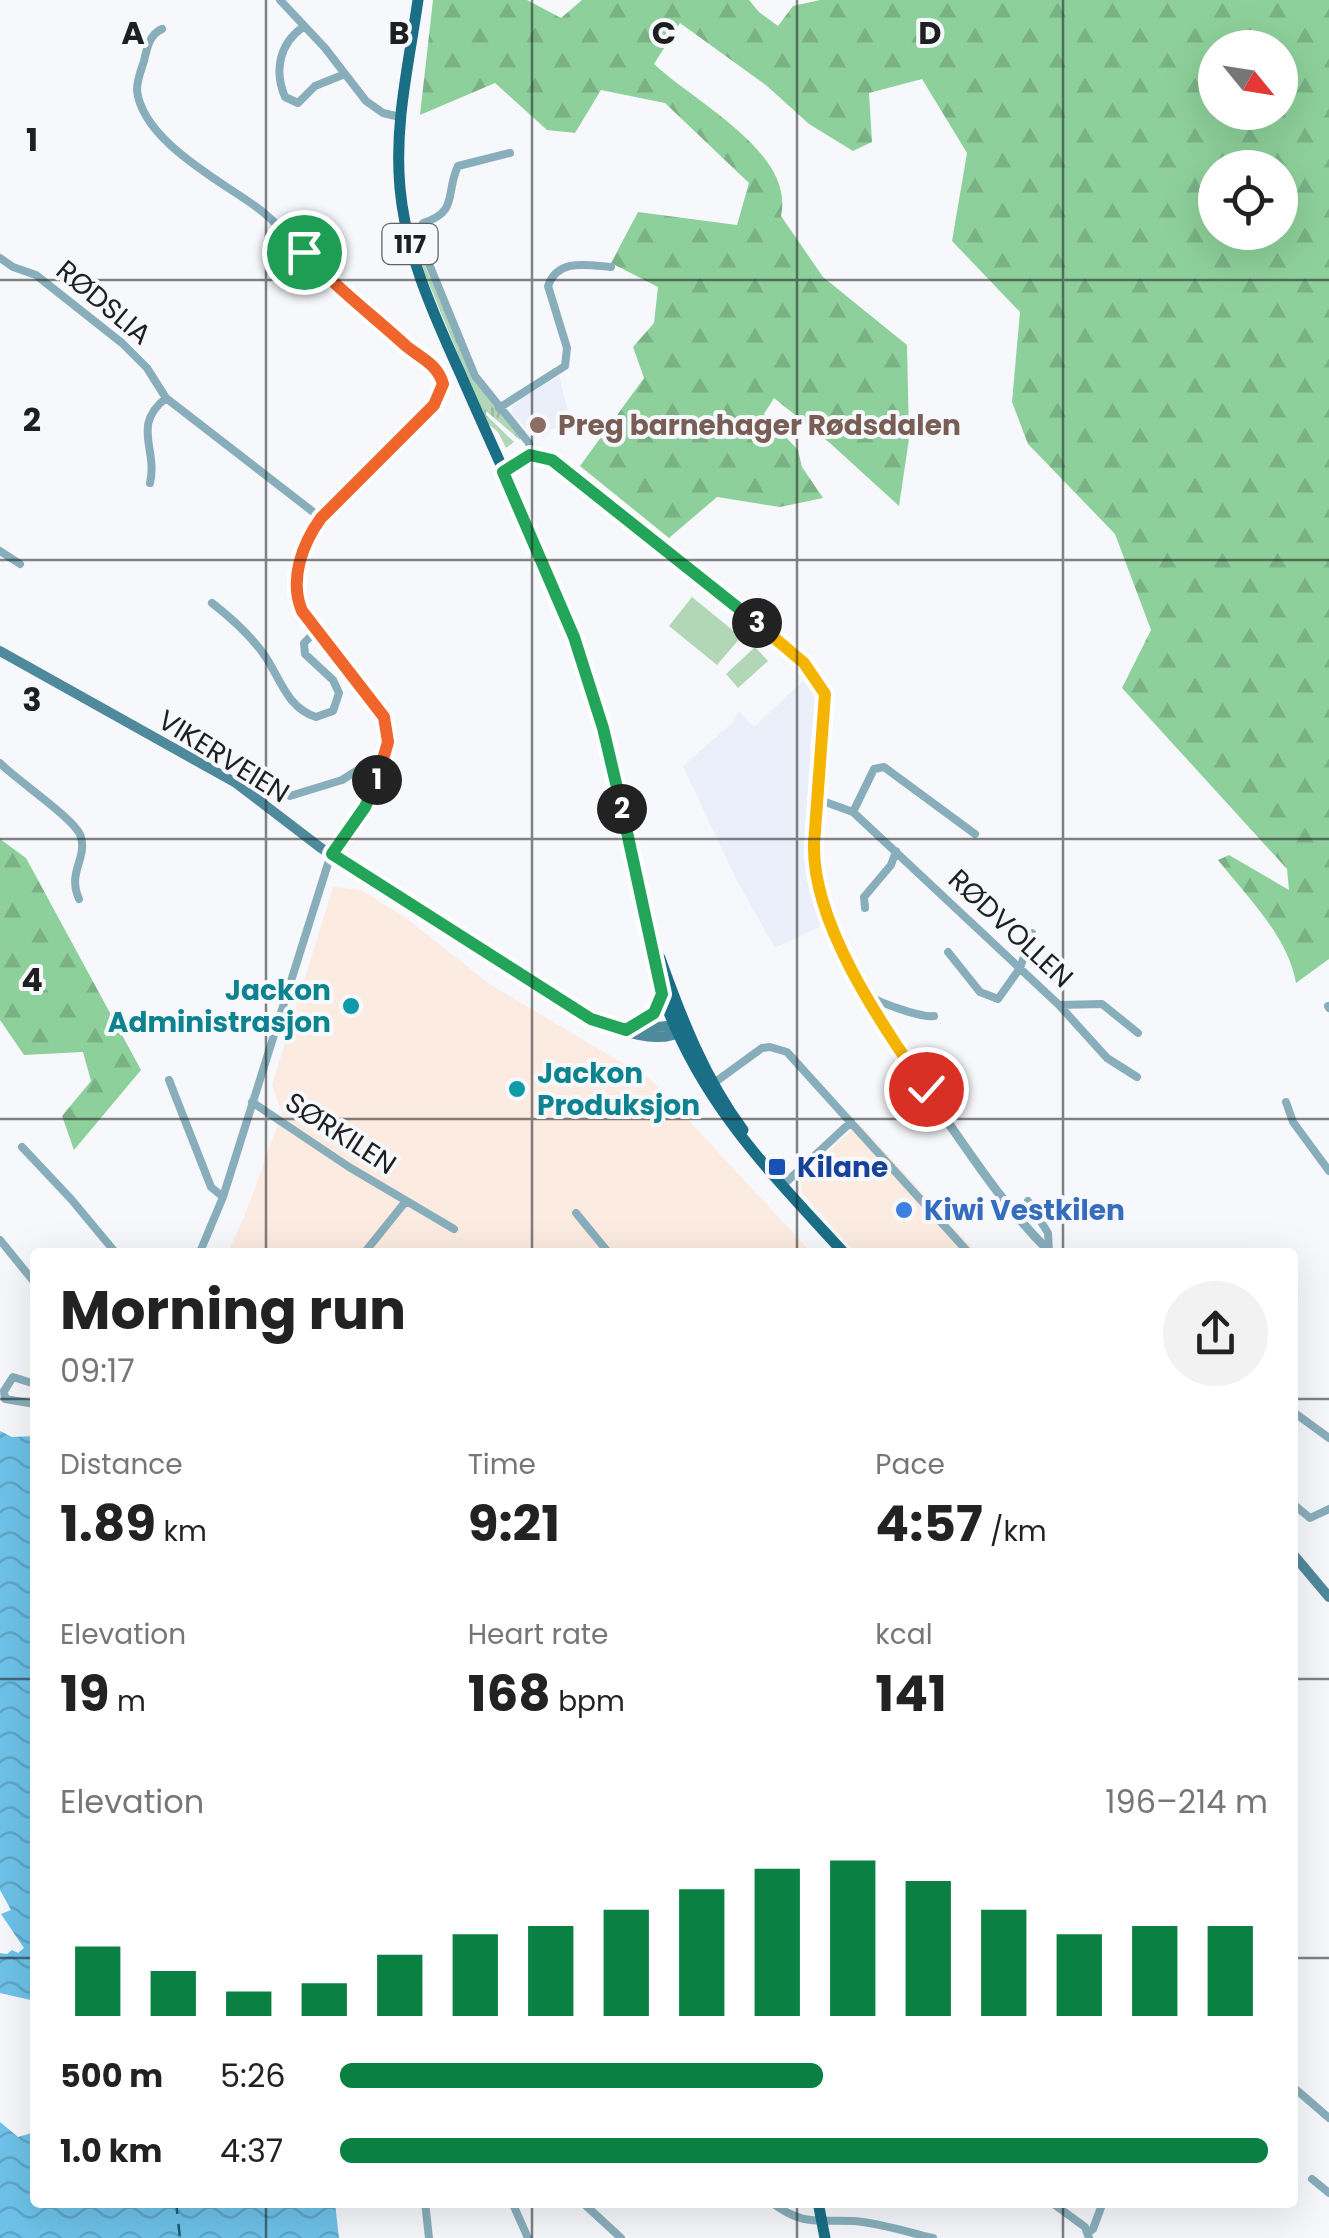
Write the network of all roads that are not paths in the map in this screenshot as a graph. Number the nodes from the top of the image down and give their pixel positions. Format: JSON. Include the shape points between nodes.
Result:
{"nodes":[{"id":1,"x":280,"y":0,"type":"edge"},
{"id":2,"x":418,"y":0,"type":"edge"},
{"id":3,"x":303,"y":28,"type":"junction"},
{"id":4,"x":162,"y":29,"type":"dead end"},
{"id":5,"x":345,"y":74,"type":"junction"},
{"id":6,"x":400,"y":117,"type":"junction"},
{"id":7,"x":510,"y":153,"type":"dead end"},
{"id":8,"x":0,"y":258,"type":"edge"},
{"id":9,"x":611,"y":268,"type":"dead end"},
{"id":10,"x":166,"y":398,"type":"junction"},
{"id":11,"x":499,"y":408,"type":"junction"},
{"id":12,"x":530,"y":455,"type":"junction"},
{"id":13,"x":503,"y":472,"type":"junction"},
{"id":14,"x":150,"y":483,"type":"dead end"},
{"id":15,"x":321,"y":518,"type":"junction"},
{"id":16,"x":0,"y":551,"type":"edge"},
{"id":17,"x":20,"y":564,"type":"dead end"},
{"id":18,"x":212,"y":603,"type":"dead end"},
{"id":19,"x":317,"y":630,"type":"junction"},
{"id":20,"x":0,"y":650,"type":"edge"},
{"id":21,"x":0,"y":763,"type":"edge"},
{"id":22,"x":381,"y":768,"type":"junction"},
{"id":23,"x":290,"y":796,"type":"dead end"},
{"id":24,"x":817,"y":799,"type":"junction"},
{"id":25,"x":852,"y":812,"type":"junction"},
{"id":26,"x":975,"y":834,"type":"dead end"},
{"id":27,"x":896,"y":851,"type":"junction"},
{"id":28,"x":332,"y":854,"type":"junction"},
{"id":29,"x":79,"y":899,"type":"dead end"},
{"id":30,"x":865,"y":908,"type":"dead end"},
{"id":31,"x":1032,"y":933,"type":"dead end"},
{"id":32,"x":650,"y":936,"type":"junction"},
{"id":33,"x":948,"y":952,"type":"dead end"},
{"id":34,"x":1020,"y":968,"type":"junction"},
{"id":35,"x":862,"y":990,"type":"junction"},
{"id":36,"x":662,"y":994,"type":"junction"},
{"id":37,"x":1059,"y":1005,"type":"junction"},
{"id":38,"x":934,"y":1016,"type":"dead end"},
{"id":39,"x":679,"y":1028,"type":"junction"},
{"id":40,"x":626,"y":1030,"type":"junction"},
{"id":41,"x":1138,"y":1033,"type":"dead end"},
{"id":42,"x":1138,"y":1077,"type":"dead end"},
{"id":43,"x":169,"y":1080,"type":"dead end"},
{"id":44,"x":718,"y":1080,"type":"dead end"},
{"id":45,"x":252,"y":1102,"type":"junction"},
{"id":46,"x":1286,"y":1102,"type":"dead end"},
{"id":47,"x":850,"y":1122,"type":"junction"},
{"id":48,"x":22,"y":1147,"type":"dead end"},
{"id":49,"x":1329,"y":1171,"type":"edge"},
{"id":50,"x":783,"y":1185,"type":"junction"},
{"id":51,"x":223,"y":1197,"type":"junction"},
{"id":52,"x":406,"y":1201,"type":"junction"},
{"id":53,"x":1028,"y":1201,"type":"dead end"},
{"id":54,"x":576,"y":1214,"type":"dead end"},
{"id":55,"x":454,"y":1229,"type":"dead end"},
{"id":56,"x":0,"y":1240,"type":"edge"},
{"id":57,"x":112,"y":1248,"type":"edge"},
{"id":58,"x":202,"y":1248,"type":"edge"},
{"id":59,"x":367,"y":1248,"type":"edge"},
{"id":60,"x":605,"y":1248,"type":"edge"},
{"id":61,"x":839,"y":1248,"type":"edge"},
{"id":62,"x":964,"y":1248,"type":"edge"},
{"id":63,"x":1046,"y":1248,"type":"edge"},
{"id":64,"x":1050,"y":1248,"type":"edge"},
{"id":65,"x":30,"y":1277,"type":"edge"},
{"id":66,"x":30,"y":1382,"type":"edge"},
{"id":67,"x":3,"y":1399,"type":"edge"},
{"id":68,"x":30,"y":1403,"type":"edge"},
{"id":69,"x":1298,"y":1415,"type":"edge"},
{"id":70,"x":1329,"y":1438,"type":"edge"},
{"id":71,"x":1298,"y":1509,"type":"edge"},
{"id":72,"x":1329,"y":1510,"type":"edge"},
{"id":73,"x":1298,"y":1560,"type":"edge"},
{"id":74,"x":1329,"y":1598,"type":"edge"},
{"id":75,"x":1298,"y":2091,"type":"edge"},
{"id":76,"x":1329,"y":2118,"type":"edge"},
{"id":77,"x":1312,"y":2179,"type":"dead end"},
{"id":78,"x":1329,"y":2193,"type":"edge"},
{"id":79,"x":426,"y":2208,"type":"edge"},
{"id":80,"x":515,"y":2208,"type":"edge"},
{"id":81,"x":588,"y":2208,"type":"edge"},
{"id":82,"x":778,"y":2208,"type":"edge"},
{"id":83,"x":819,"y":2208,"type":"edge"},
{"id":84,"x":1059,"y":2208,"type":"edge"},
{"id":85,"x":1101,"y":2208,"type":"edge"},
{"id":86,"x":822,"y":2223,"type":"junction"},
{"id":87,"x":1089,"y":2235,"type":"edge"},
{"id":88,"x":428,"y":2238,"type":"edge"},
{"id":89,"x":528,"y":2238,"type":"edge"},
{"id":90,"x":620,"y":2238,"type":"edge"},
{"id":91,"x":825,"y":2238,"type":"edge"},
{"id":92,"x":933,"y":2238,"type":"edge"}],
"edges":[{"from":1,"to":3,"type":"street"},
{"from":2,"to":6,"type":"main road","number":"117"},
{"from":3,"to":5,"type":"street"},
{"from":3,"to":5,"type":"street","via":[[278,64],[288,100],[298,103],[314,86]]},
{"from":4,"to":15,"type":"street","via":[[149,43],[137,91],[166,142],[256,206],[441,378],[434,405]]},
{"from":5,"to":6,"type":"street","via":[[372,106]]},
{"from":6,"to":13,"type":"main road","number":"117","via":[[400,193],[413,255]]},
{"from":7,"to":11,"type":"street","via":[[458,166],[444,212],[418,232],[475,376]]},
{"from":8,"to":10,"type":"street","name":"RØDSLIA","via":[[36,275],[122,343]]},
{"from":9,"to":11,"type":"street","via":[[573,265],[553,275],[548,286],[567,348],[565,366]]},
{"from":10,"to":14,"type":"street","via":[[148,420]]},
{"from":10,"to":15,"type":"street","name":"RØDSLIA"},
{"from":11,"to":12,"type":"street","via":[[530,443]]},
{"from":12,"to":13,"type":"street"},
{"from":12,"to":24,"type":"street","via":[[574,474],[810,670],[825,694]]},
{"from":13,"to":32,"type":"main road","number":"117","via":[[590,684]]},
{"from":15,"to":19,"type":"street","via":[[305,544],[297,586],[302,611]]},
{"from":16,"to":17,"type":"street"},
{"from":18,"to":19,"type":"street","via":[[264,654],[295,704],[316,717],[333,711],[339,698],[333,680],[305,654],[304,643]]},
{"from":19,"to":22,"type":"street","via":[[384,717],[389,734]]},
{"from":20,"to":28,"type":"main road","name":"VIKERVEIEN","via":[[236,784]]},
{"from":21,"to":29,"type":"street","via":[[80,832],[73,882]]},
{"from":22,"to":23,"type":"street","via":[[361,768]]},
{"from":22,"to":28,"type":"street","via":[[369,801]]},
{"from":24,"to":25,"type":"street","name":"RØDVOLLEN"},
{"from":24,"to":35,"type":"street","via":[[816,868]]},
{"from":25,"to":26,"type":"street","name":"RØDVOLLEN","via":[[874,769],[884,767]]},
{"from":25,"to":27,"type":"street","name":"RØDVOLLEN"},
{"from":27,"to":30,"type":"street","via":[[864,897]]},
{"from":27,"to":34,"type":"street","name":"RØDVOLLEN"},
{"from":28,"to":40,"type":"main road","name":"VIKERVEIEN","via":[[591,1019]]},
{"from":28,"to":45,"type":"street"},
{"from":31,"to":34,"type":"street"},
{"from":32,"to":36,"type":"main road","number":"117"},
{"from":32,"to":39,"type":"main road","number":"117"},
{"from":33,"to":34,"type":"street","via":[[994,1000]]},
{"from":34,"to":37,"type":"street","name":"RØDVOLLEN"},
{"from":35,"to":38,"type":"street","via":[[880,1004]]},
{"from":35,"to":63,"type":"street","via":[[979,1168]]},
{"from":36,"to":39,"type":"main road","number":"117"},
{"from":36,"to":40,"type":"main road","via":[[654,1013]]},
{"from":37,"to":41,"type":"street","via":[[1102,1004]]},
{"from":37,"to":42,"type":"street","name":"RØDVOLLEN","via":[[1108,1058]]},
{"from":39,"to":40,"type":"main road","name":"VIKERVEIEN"},
{"from":39,"to":50,"type":"main road","number":"117"},
{"from":43,"to":51,"type":"street","via":[[212,1186]]},
{"from":44,"to":47,"type":"street","via":[[762,1048],[780,1049]]},
{"from":45,"to":51,"type":"street"},
{"from":45,"to":52,"type":"street","name":"SØRKILEN"},
{"from":46,"to":49,"type":"street"},
{"from":47,"to":50,"type":"street"},
{"from":47,"to":62,"type":"street"},
{"from":48,"to":57,"type":"street"},
{"from":50,"to":61,"type":"main road","number":"117"},
{"from":51,"to":58,"type":"street"},
{"from":52,"to":55,"type":"street","name":"SØRKILEN"},
{"from":52,"to":59,"type":"street","name":"SØRKILEN"},
{"from":53,"to":64,"type":"street"},
{"from":54,"to":60,"type":"street"},
{"from":56,"to":65,"type":"street"},
{"from":66,"to":67,"type":"street","via":[[13,1377]]},
{"from":67,"to":68,"type":"street"},
{"from":69,"to":70,"type":"street"},
{"from":71,"to":72,"type":"street","via":[[1310,1518]]},
{"from":73,"to":74,"type":"main road"},
{"from":75,"to":76,"type":"street"},
{"from":77,"to":78,"type":"street"},
{"from":79,"to":88,"type":"street"},
{"from":80,"to":89,"type":"street"},
{"from":81,"to":90,"type":"street"},
{"from":82,"to":86,"type":"street"},
{"from":83,"to":86,"type":"main road"},
{"from":84,"to":87,"type":"street"},
{"from":85,"to":87,"type":"street"},
{"from":86,"to":91,"type":"main road"},
{"from":86,"to":92,"type":"street","via":[[873,2224]]}]}
